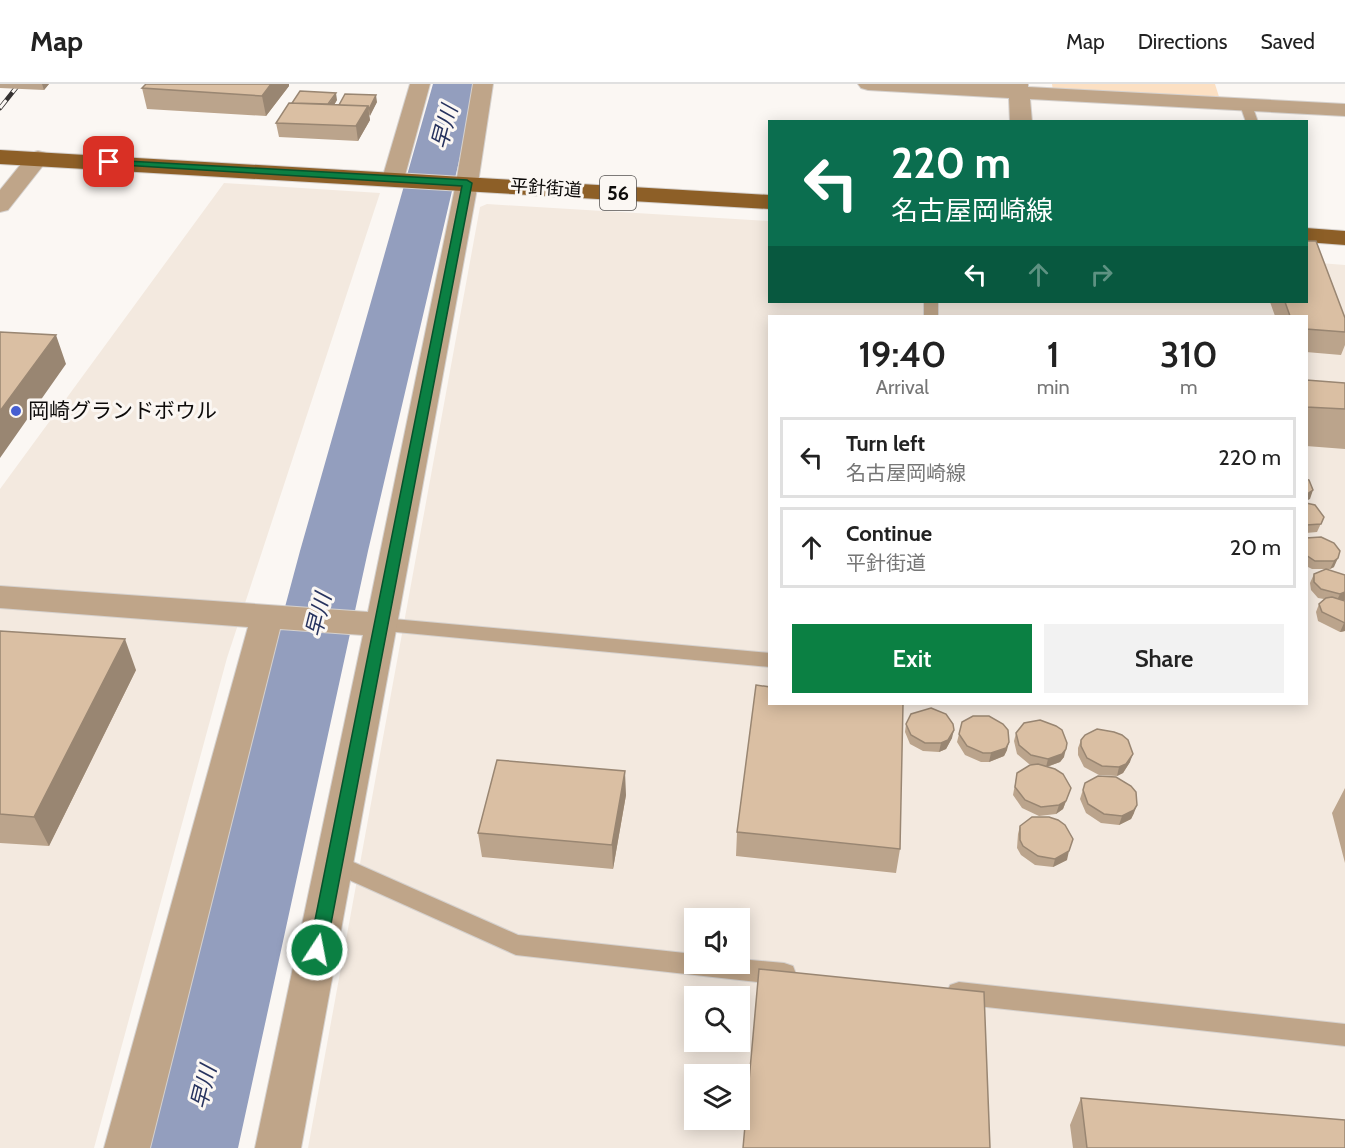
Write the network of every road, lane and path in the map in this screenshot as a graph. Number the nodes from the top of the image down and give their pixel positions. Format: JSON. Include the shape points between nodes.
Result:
{"nodes":[{"id":1,"x":420,"y":84,"type":"edge"},
{"id":2,"x":483,"y":84,"type":"edge"},
{"id":3,"x":868,"y":84,"type":"edge"},
{"id":4,"x":1230,"y":84,"type":"edge"},
{"id":5,"x":1018,"y":88,"type":"edge"},
{"id":6,"x":1245,"y":110,"type":"edge"},
{"id":7,"x":1345,"y":111,"type":"edge"},
{"id":8,"x":1021,"y":120,"type":"edge"},
{"id":9,"x":0,"y":157,"type":"edge"},
{"id":10,"x":38,"y":158,"type":"junction"},
{"id":11,"x":393,"y":179,"type":"junction"},
{"id":12,"x":467,"y":183,"type":"junction"},
{"id":13,"x":768,"y":202,"type":"edge"},
{"id":14,"x":0,"y":205,"type":"edge"},
{"id":15,"x":1308,"y":235,"type":"edge"},
{"id":16,"x":1345,"y":238,"type":"edge"},
{"id":17,"x":0,"y":597,"type":"edge"},
{"id":18,"x":267,"y":617,"type":"junction"},
{"id":19,"x":382,"y":625,"type":"junction"},
{"id":20,"x":768,"y":660,"type":"edge"},
{"id":21,"x":335,"y":862,"type":"junction"},
{"id":22,"x":812,"y":977,"type":"edge"},
{"id":23,"x":931,"y":990,"type":"edge"},
{"id":24,"x":1345,"y":1035,"type":"edge"},
{"id":25,"x":127,"y":1148,"type":"edge"},
{"id":26,"x":278,"y":1148,"type":"edge"}],
"edges":[{"from":1,"to":11,"type":"street"},
{"from":2,"to":12,"type":"street"},
{"from":3,"to":5,"type":"street"},
{"from":4,"to":6,"type":"street"},
{"from":5,"to":6,"type":"street"},
{"from":5,"to":8,"type":"street"},
{"from":6,"to":7,"type":"street"},
{"from":9,"to":10,"type":"main road","number":"56"},
{"from":10,"to":11,"type":"main road","number":"56"},
{"from":10,"to":14,"type":"street"},
{"from":11,"to":12,"type":"main road","number":"56"},
{"from":12,"to":13,"type":"main road","name":"平針街道","number":"56"},
{"from":12,"to":19,"type":"street"},
{"from":15,"to":16,"type":"main road"},
{"from":17,"to":18,"type":"street"},
{"from":18,"to":19,"type":"street"},
{"from":18,"to":25,"type":"street"},
{"from":19,"to":20,"type":"lane"},
{"from":19,"to":21,"type":"street"},
{"from":21,"to":22,"type":"lane","via":[[516,945]]},
{"from":21,"to":26,"type":"street"},
{"from":23,"to":24,"type":"lane"}]}
